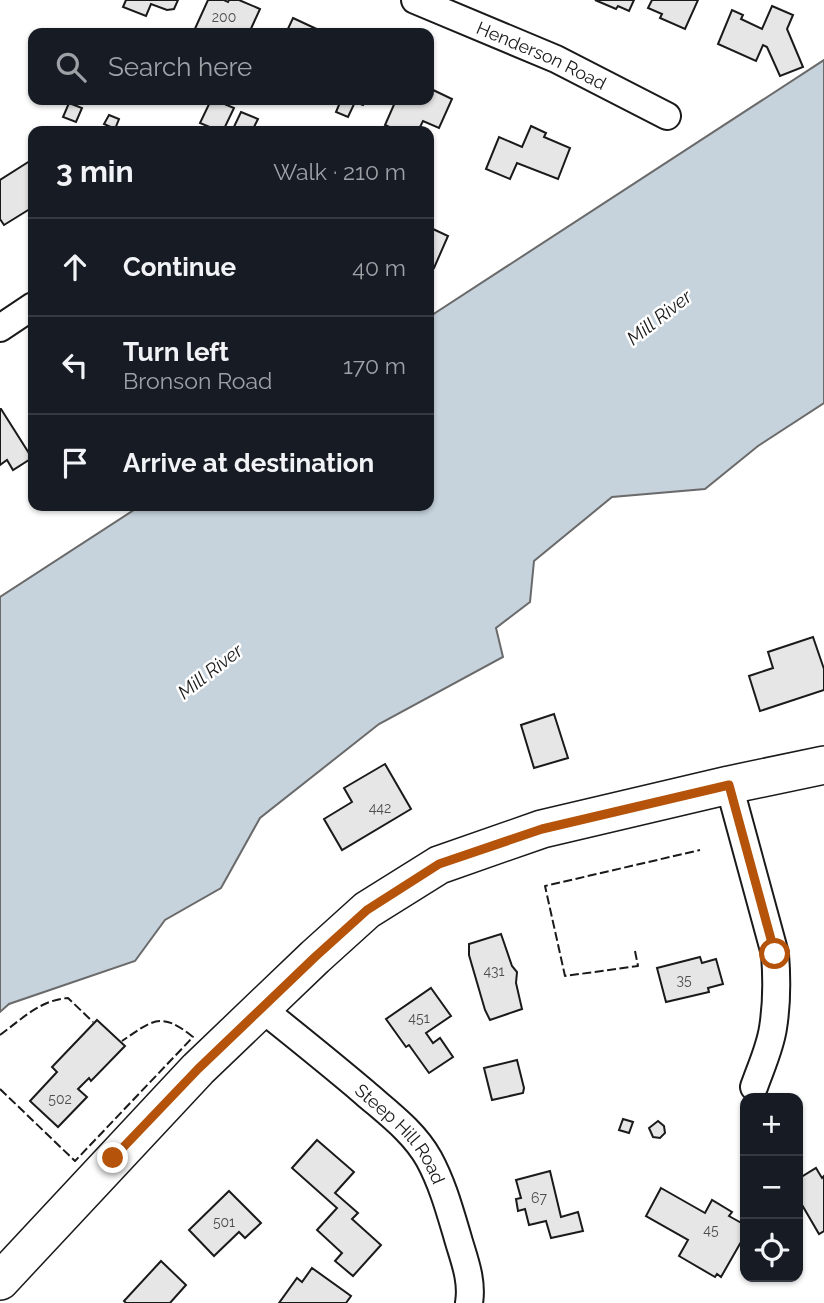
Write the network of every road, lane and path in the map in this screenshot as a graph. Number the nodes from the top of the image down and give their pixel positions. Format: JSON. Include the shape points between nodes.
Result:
{"nodes":[{"id":1,"x":415,"y":0,"type":"edge"},
{"id":2,"x":667,"y":116,"type":"dead end"},
{"id":3,"x":28,"y":309,"type":"edge"},
{"id":4,"x":0,"y":328,"type":"edge"},
{"id":5,"x":824,"y":765,"type":"edge"},
{"id":6,"x":729,"y":785,"type":"junction"},
{"id":7,"x":261,"y":1008,"type":"junction"},
{"id":8,"x":754,"y":1087,"type":"dead end"},
{"id":9,"x":0,"y":1281,"type":"edge"},
{"id":10,"x":469,"y":1303,"type":"edge"}],
"edges":[{"from":1,"to":2,"type":"street","name":"Henderson Road","via":[[556,60]]},
{"from":3,"to":4,"type":"street"},
{"from":5,"to":6,"type":"main road"},
{"from":6,"to":7,"type":"main road","via":[[542,829],[439,864],[367,910]]},
{"from":6,"to":8,"type":"street","via":[[776,966],[773,1029]]},
{"from":7,"to":9,"type":"main road"},
{"from":7,"to":10,"type":"street","name":"Steep Hill Road","via":[[395,1118],[428,1157],[468,1269]]}]}
